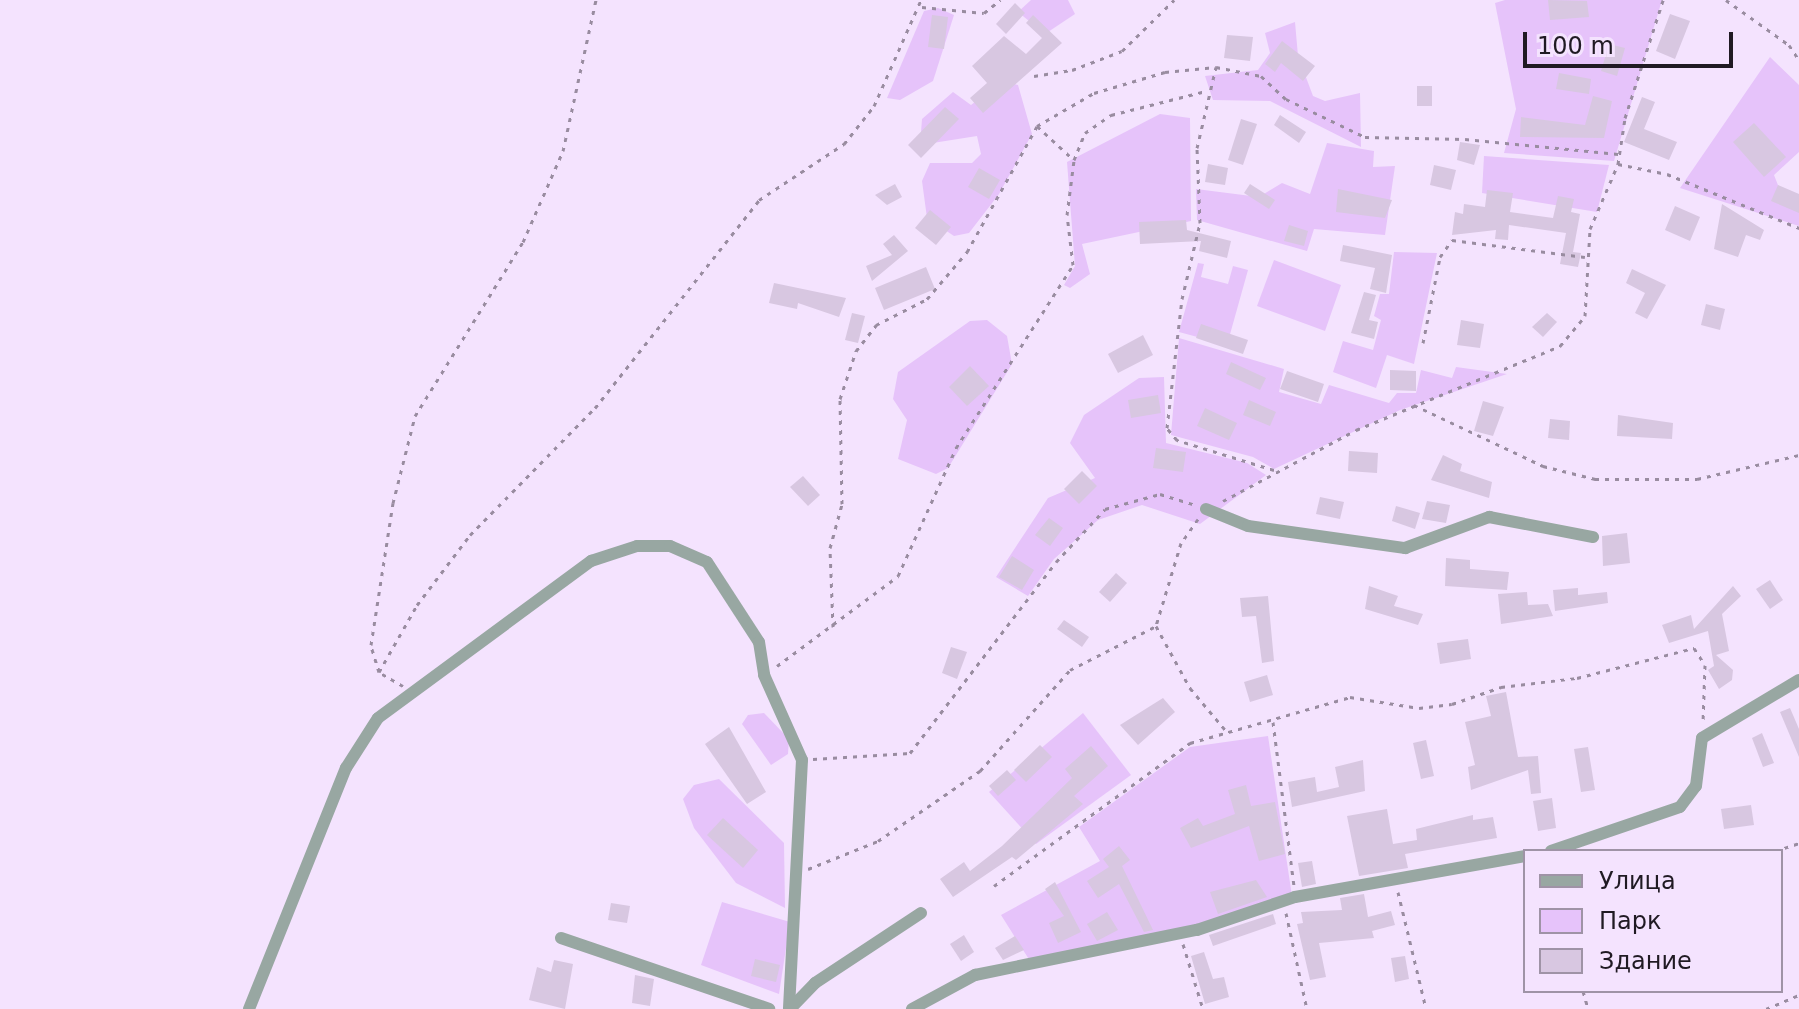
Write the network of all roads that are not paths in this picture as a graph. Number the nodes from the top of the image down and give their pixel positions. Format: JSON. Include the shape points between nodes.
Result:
{"nodes":[{"id":1,"x":1206,"y":509,"type":"road end"},
{"id":2,"x":1593,"y":537,"type":"dead end"},
{"id":3,"x":1799,"y":680,"type":"edge"},
{"id":4,"x":1557,"y":849,"type":"edge"},
{"id":5,"x":1523,"y":856,"type":"edge"},
{"id":6,"x":921,"y":913,"type":"dead end"},
{"id":7,"x":561,"y":938,"type":"dead end"},
{"id":8,"x":249,"y":1009,"type":"edge"},
{"id":9,"x":769,"y":1009,"type":"edge"},
{"id":10,"x":790,"y":1009,"type":"edge"},
{"id":11,"x":912,"y":1009,"type":"edge"}],
"edges":[{"from":1,"to":2,"type":"street","via":[[1248,526],[1393,547],[1424,543],[1489,517]]},
{"from":3,"to":4,"type":"street","via":[[1702,738],[1696,786],[1680,807]]},
{"from":5,"to":11,"type":"street","via":[[1289,899],[1179,933],[975,975]]},
{"from":6,"to":10,"type":"street","via":[[815,983]]},
{"from":7,"to":9,"type":"street"},
{"from":8,"to":10,"type":"street","via":[[346,768],[378,718],[591,561],[637,546],[670,546],[707,562],[759,642],[764,675],[802,760]]}]}
